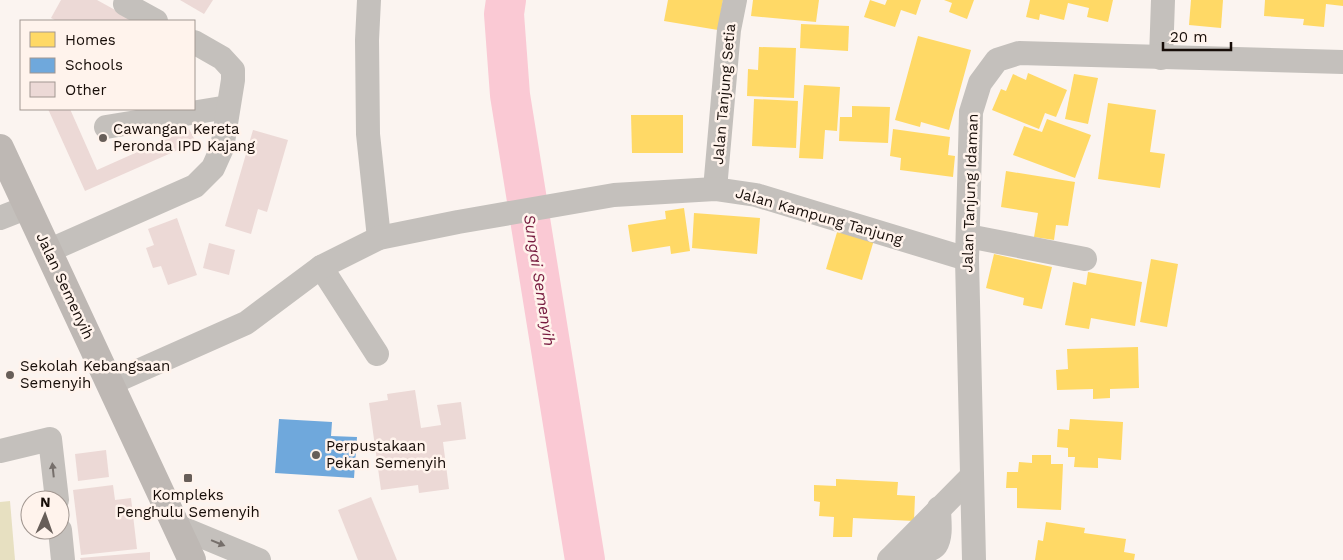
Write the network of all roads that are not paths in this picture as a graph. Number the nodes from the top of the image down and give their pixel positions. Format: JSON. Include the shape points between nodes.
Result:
{"nodes":[{"id":1,"x":369,"y":0,"type":"edge"},
{"id":2,"x":735,"y":0,"type":"edge"},
{"id":3,"x":1163,"y":0,"type":"edge"},
{"id":4,"x":125,"y":4,"type":"dead end"},
{"id":5,"x":154,"y":20,"type":"edge"},
{"id":6,"x":195,"y":43,"type":"edge"},
{"id":7,"x":1161,"y":58,"type":"junction"},
{"id":8,"x":1343,"y":62,"type":"edge"},
{"id":9,"x":228,"y":107,"type":"junction"},
{"id":10,"x":106,"y":127,"type":"dead end"},
{"id":11,"x":0,"y":148,"type":"edge"},
{"id":12,"x":715,"y":189,"type":"junction"},
{"id":13,"x":28,"y":207,"type":"junction"},
{"id":14,"x":0,"y":218,"type":"edge"},
{"id":15,"x":968,"y":236,"type":"junction"},
{"id":16,"x":379,"y":238,"type":"junction"},
{"id":17,"x":48,"y":251,"type":"junction"},
{"id":18,"x":967,"y":259,"type":"junction"},
{"id":19,"x":1085,"y":259,"type":"dead end"},
{"id":20,"x":320,"y":267,"type":"junction"},
{"id":21,"x":377,"y":354,"type":"dead end"},
{"id":22,"x":111,"y":383,"type":"junction"},
{"id":23,"x":0,"y":451,"type":"edge"},
{"id":24,"x":972,"y":476,"type":"junction"},
{"id":25,"x":55,"y":490,"type":"edge"},
{"id":26,"x":177,"y":526,"type":"junction"},
{"id":27,"x":61,"y":540,"type":"edge"},
{"id":28,"x":889,"y":559,"type":"edge"},
{"id":29,"x":63,"y":560,"type":"edge"},
{"id":30,"x":192,"y":560,"type":"edge"},
{"id":31,"x":259,"y":560,"type":"edge"},
{"id":32,"x":974,"y":560,"type":"edge"}],
"edges":[{"from":1,"to":16,"type":"street","via":[[368,134]]},
{"from":2,"to":12,"type":"street","name":"Jalan Tanjung Setia","via":[[729,30]]},
{"from":3,"to":7,"type":"street"},
{"from":4,"to":5,"type":"street"},
{"from":6,"to":9,"type":"street","via":[[222,58],[234,70]]},
{"from":7,"to":8,"type":"street","name":"Jalan Tanjung Idaman"},
{"from":7,"to":15,"type":"street","name":"Jalan Tanjung Idaman","via":[[1019,53],[997,60],[980,83],[971,112]]},
{"from":9,"to":10,"type":"street"},
{"from":9,"to":17,"type":"street","via":[[222,148],[213,168],[195,186]]},
{"from":11,"to":13,"type":"main road","name":"Jalan Semenyih"},
{"from":12,"to":16,"type":"street","name":"Jalan Kampung Tanjung","via":[[614,195]]},
{"from":12,"to":18,"type":"street","name":"Jalan Kampung Tanjung","via":[[756,195]]},
{"from":13,"to":14,"type":"street"},
{"from":13,"to":17,"type":"main road","name":"Jalan Semenyih"},
{"from":15,"to":18,"type":"street","name":"Jalan Tanjung Idaman"},
{"from":15,"to":19,"type":"street"},
{"from":16,"to":20,"type":"street","name":"Jalan Kampung Tanjung"},
{"from":17,"to":22,"type":"main road","name":"Jalan Semenyih"},
{"from":18,"to":24,"type":"street","name":"Jalan Tanjung Idaman"},
{"from":20,"to":21,"type":"street"},
{"from":20,"to":22,"type":"street","name":"Jalan Kampung Tanjung","via":[[246,323]]},
{"from":22,"to":26,"type":"main road","name":"Jalan Semenyih"},
{"from":25,"to":23,"type":"street","one_way":true,"via":[[50,439]]},
{"from":24,"to":28,"type":"street"},
{"from":24,"to":32,"type":"street","name":"Jalan Tanjung Idaman"},
{"from":26,"to":30,"type":"main road","name":"Jalan Semenyih"},
{"from":26,"to":31,"type":"street","one_way":true},
{"from":27,"to":29,"type":"street"}]}
